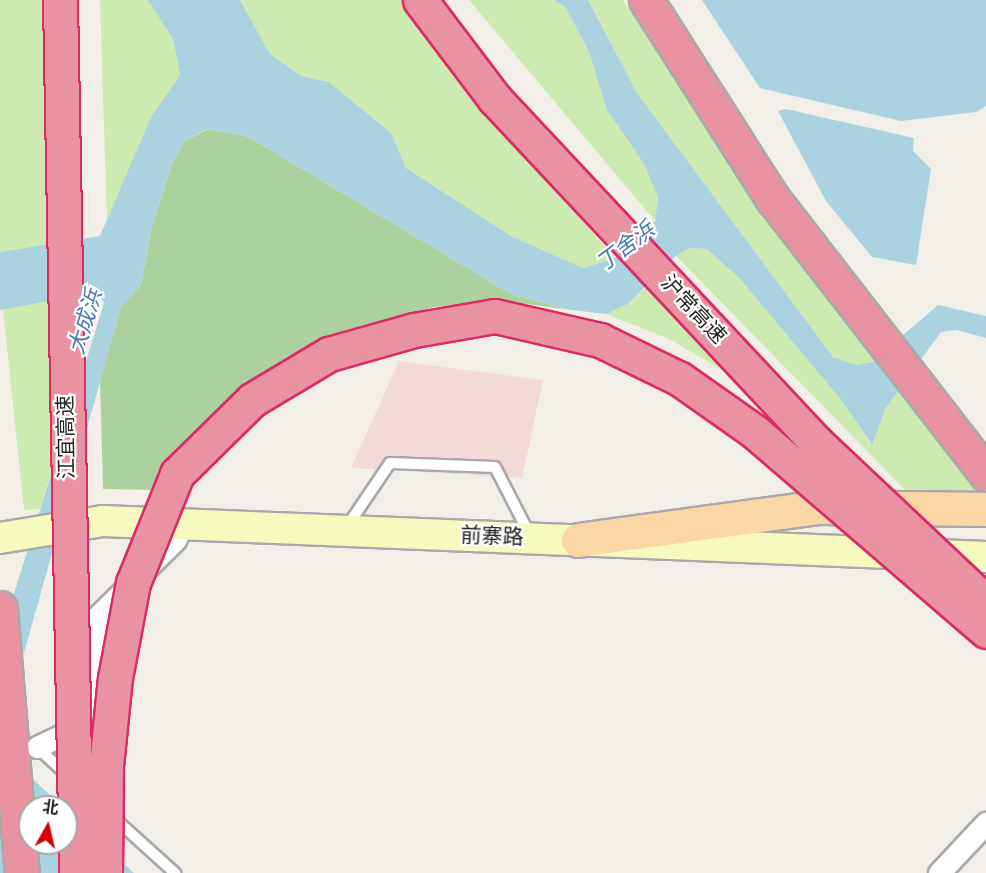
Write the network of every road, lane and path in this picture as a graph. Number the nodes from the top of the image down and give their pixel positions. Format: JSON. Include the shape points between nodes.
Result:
{"nodes":[{"id":1,"x":60,"y":0,"type":"edge"},
{"id":2,"x":420,"y":0,"type":"edge"},
{"id":3,"x":646,"y":0,"type":"edge"},
{"id":4,"x":656,"y":0,"type":"edge"},
{"id":5,"x":772,"y":199,"type":"junction"},
{"id":6,"x":986,"y":474,"type":"edge"},
{"id":7,"x":986,"y":509,"type":"edge"},
{"id":8,"x":183,"y":524,"type":"junction"},
{"id":9,"x":344,"y":531,"type":"junction"},
{"id":10,"x":13,"y":535,"type":"edge"},
{"id":11,"x":531,"y":538,"type":"junction"},
{"id":12,"x":578,"y":540,"type":"junction"},
{"id":13,"x":986,"y":557,"type":"edge"},
{"id":14,"x":986,"y":602,"type":"edge"},
{"id":15,"x":0,"y":608,"type":"edge"},
{"id":16,"x":986,"y":631,"type":"edge"},
{"id":17,"x":37,"y":747,"type":"joint"},
{"id":18,"x":986,"y":823,"type":"edge"},
{"id":19,"x":22,"y":873,"type":"edge"},
{"id":20,"x":76,"y":873,"type":"edge"},
{"id":21,"x":105,"y":873,"type":"edge"},
{"id":22,"x":175,"y":873,"type":"edge"},
{"id":23,"x":939,"y":873,"type":"edge"}],
"edges":[{"from":1,"to":20,"type":"highway","name":"江宜高速","bridge":true},
{"from":2,"to":14,"type":"highway","name":"沪常高速","bridge":true,"via":[[495,99],[817,443]]},
{"from":3,"to":5,"type":"highway"},
{"from":4,"to":5,"type":"highway"},
{"from":5,"to":6,"type":"highway"},
{"from":7,"to":12,"type":"main road","via":[[819,507]]},
{"from":8,"to":9,"type":"main road","name":"前寨路"},
{"from":8,"to":10,"type":"main road","name":"前寨路","via":[[103,521]]},
{"from":8,"to":17,"type":"street","via":[[175,540],[97,617],[83,725]]},
{"from":9,"to":11,"type":"main road","name":"前寨路"},
{"from":9,"to":11,"type":"lane","via":[[390,463],[495,467]]},
{"from":11,"to":12,"type":"main road","name":"前寨路"},
{"from":12,"to":13,"type":"main road","name":"前寨路"},
{"from":15,"to":19,"type":"highway"},
{"from":16,"to":21,"type":"highway","bridge":true,"via":[[756,432],[680,379],[600,340],[495,316],[414,330],[329,354],[252,400],[177,474],[133,583],[115,678],[106,766]]},
{"from":17,"to":22,"type":"lane"},
{"from":18,"to":23,"type":"street"}]}
